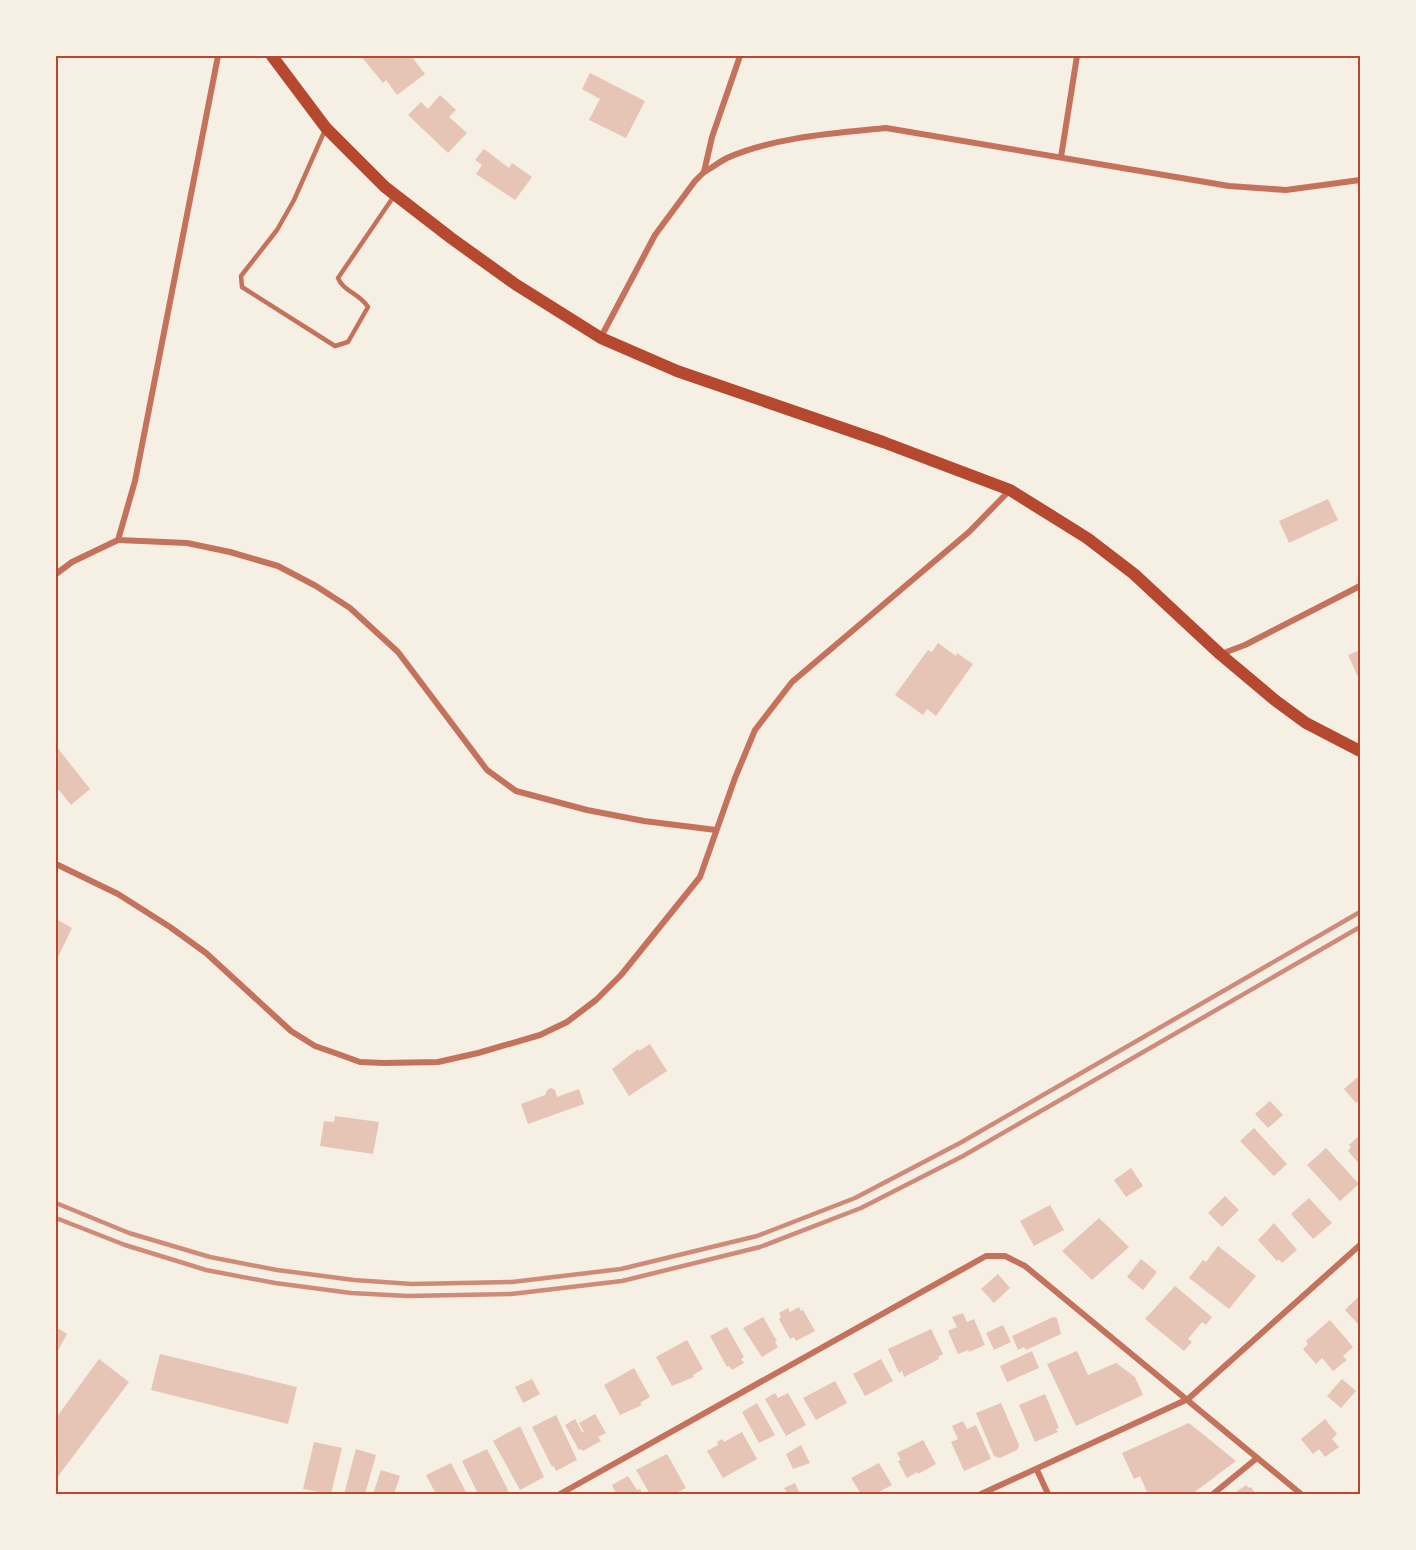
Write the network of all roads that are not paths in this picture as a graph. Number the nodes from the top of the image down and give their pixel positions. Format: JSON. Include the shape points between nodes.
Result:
{"nodes":[{"id":1,"x":218,"y":56,"type":"edge"},
{"id":2,"x":272,"y":56,"type":"edge"},
{"id":3,"x":740,"y":56,"type":"edge"},
{"id":4,"x":1077,"y":56,"type":"edge"},
{"id":5,"x":326,"y":128,"type":"junction"},
{"id":6,"x":1061,"y":156,"type":"junction"},
{"id":7,"x":704,"y":172,"type":"junction"},
{"id":8,"x":1360,"y":180,"type":"edge"},
{"id":9,"x":395,"y":195,"type":"junction"},
{"id":10,"x":601,"y":338,"type":"junction"},
{"id":11,"x":1010,"y":490,"type":"junction"},
{"id":12,"x":118,"y":540,"type":"junction"},
{"id":13,"x":56,"y":574,"type":"edge"},
{"id":14,"x":1360,"y":586,"type":"edge"},
{"id":15,"x":1220,"y":654,"type":"junction"},
{"id":16,"x":1360,"y":751,"type":"edge"},
{"id":17,"x":716,"y":830,"type":"junction"},
{"id":18,"x":56,"y":864,"type":"edge"},
{"id":19,"x":1360,"y":1245,"type":"edge"},
{"id":20,"x":1188,"y":1399,"type":"junction"},
{"id":21,"x":1257,"y":1458,"type":"junction"},
{"id":22,"x":1036,"y":1470,"type":"junction"},
{"id":23,"x":560,"y":1494,"type":"edge"},
{"id":24,"x":981,"y":1494,"type":"edge"},
{"id":25,"x":1048,"y":1494,"type":"edge"},
{"id":26,"x":1213,"y":1494,"type":"edge"},
{"id":27,"x":1301,"y":1494,"type":"edge"}],
"edges":[{"from":1,"to":12,"type":"street","via":[[135,480]]},
{"from":2,"to":5,"type":"main road"},
{"from":3,"to":7,"type":"street"},
{"from":4,"to":6,"type":"street"},
{"from":5,"to":9,"type":"main road"},
{"from":5,"to":9,"type":"lane","via":[[294,200],[242,276],[242,287],[335,346],[348,342],[368,307],[363,299],[340,285],[338,278]]},
{"from":6,"to":7,"type":"street","via":[[886,128],[757,148],[726,158]]},
{"from":6,"to":8,"type":"street","via":[[1229,186],[1286,190]]},
{"from":7,"to":10,"type":"street","via":[[655,235]]},
{"from":9,"to":10,"type":"main road","via":[[515,284]]},
{"from":10,"to":11,"type":"main road","via":[[677,371]]},
{"from":11,"to":15,"type":"main road","via":[[1087,538]]},
{"from":11,"to":17,"type":"street","via":[[969,532],[792,682],[755,730]]},
{"from":12,"to":13,"type":"street"},
{"from":12,"to":17,"type":"street","via":[[187,543],[230,552],[278,566],[316,586],[350,608],[398,652],[487,770],[516,791],[587,810]]},
{"from":14,"to":15,"type":"street"},
{"from":15,"to":16,"type":"main road","via":[[1306,723]]},
{"from":17,"to":18,"type":"street","via":[[700,877],[596,1000],[567,1022],[540,1035],[438,1062],[360,1062],[315,1046],[291,1031],[206,953],[170,927],[118,894]]},
{"from":19,"to":20,"type":"street"},
{"from":20,"to":21,"type":"street"},
{"from":20,"to":22,"type":"street"},
{"from":20,"to":23,"type":"street","via":[[1025,1266],[1005,1256],[986,1256]]},
{"from":21,"to":26,"type":"street"},
{"from":21,"to":27,"type":"street"},
{"from":22,"to":24,"type":"street"},
{"from":22,"to":25,"type":"street"}]}
